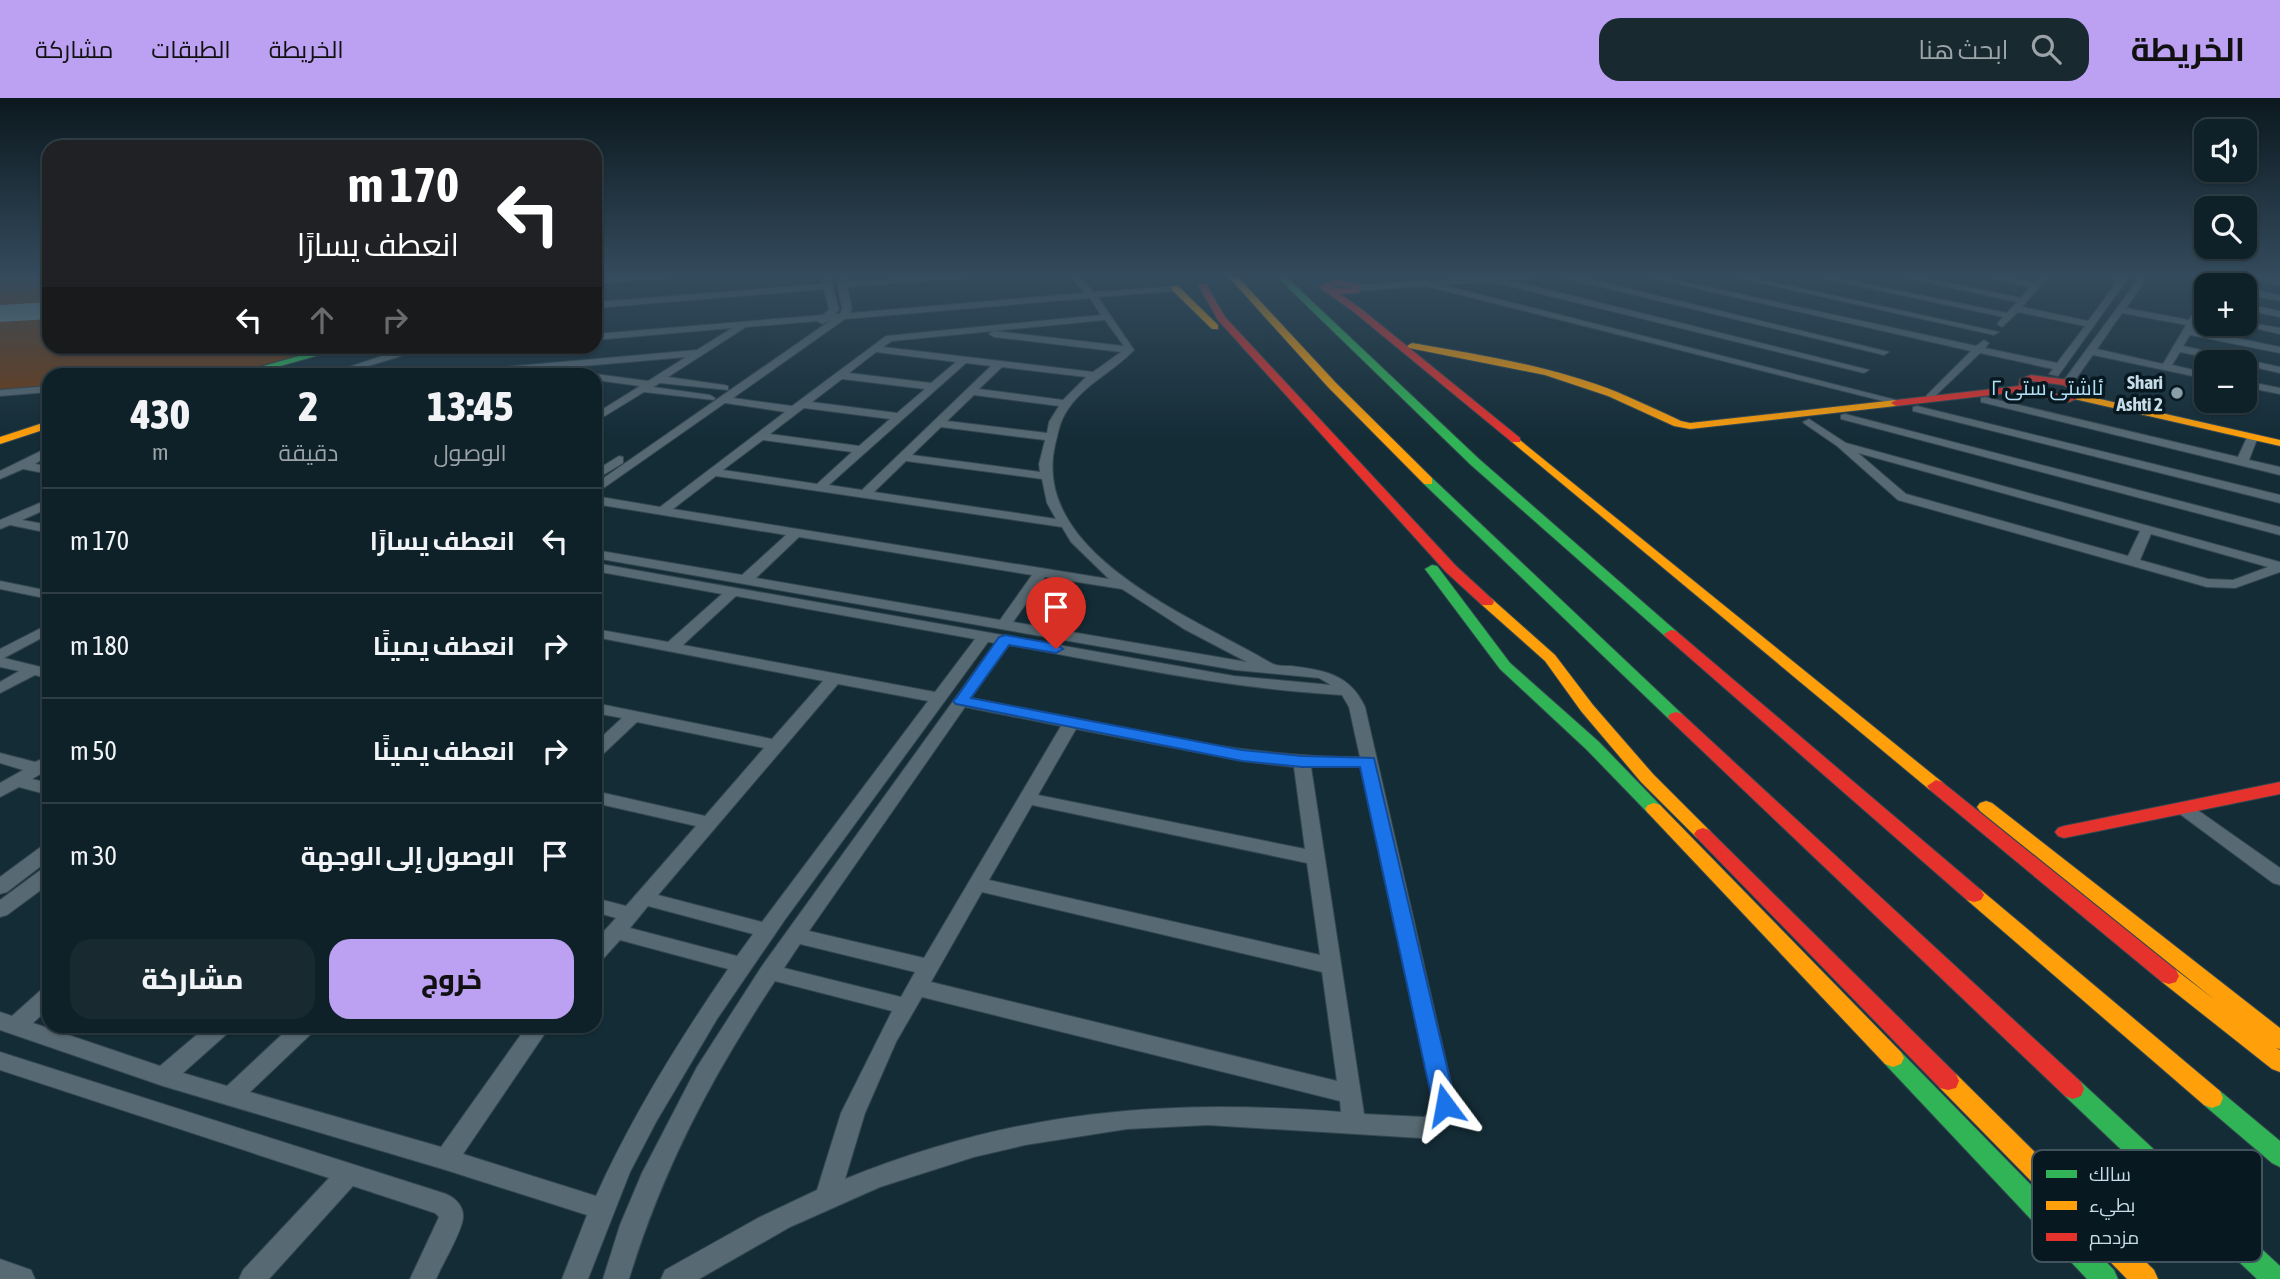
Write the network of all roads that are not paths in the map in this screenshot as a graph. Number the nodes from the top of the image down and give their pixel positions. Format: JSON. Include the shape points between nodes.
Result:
{"nodes":[{"id":1,"x":663,"y":329,"type":"edge"},
{"id":2,"x":675,"y":329,"type":"edge"},
{"id":3,"x":736,"y":329,"type":"edge"},
{"id":4,"x":816,"y":329,"type":"edge"},
{"id":5,"x":816,"y":329,"type":"edge"},
{"id":6,"x":980,"y":329,"type":"edge"},
{"id":7,"x":1117,"y":329,"type":"edge"},
{"id":8,"x":1217,"y":329,"type":"edge"},
{"id":9,"x":1232,"y":329,"type":"edge"},
{"id":10,"x":1281,"y":329,"type":"edge"},
{"id":11,"x":1336,"y":329,"type":"edge"},
{"id":12,"x":1380,"y":329,"type":"edge"},
{"id":13,"x":1393,"y":329,"type":"edge"},
{"id":14,"x":1604,"y":329,"type":"edge"},
{"id":15,"x":1699,"y":329,"type":"edge"},
{"id":16,"x":1788,"y":329,"type":"edge"},
{"id":17,"x":1887,"y":329,"type":"edge"},
{"id":18,"x":1981,"y":329,"type":"edge"},
{"id":19,"x":1997,"y":329,"type":"edge"},
{"id":20,"x":2087,"y":329,"type":"edge"},
{"id":21,"x":2106,"y":329,"type":"edge"},
{"id":22,"x":2191,"y":329,"type":"edge"},
{"id":23,"x":960,"y":331,"type":"junction"},
{"id":24,"x":1994,"y":332,"type":"junction"},
{"id":25,"x":1904,"y":333,"type":"junction"},
{"id":26,"x":602,"y":334,"type":"edge"},
{"id":27,"x":602,"y":334,"type":"edge"},
{"id":28,"x":2238,"y":336,"type":"edge"},
{"id":29,"x":1738,"y":338,"type":"junction"},
{"id":30,"x":1412,"y":346,"type":"junction"},
{"id":31,"x":2177,"y":348,"type":"junction"},
{"id":32,"x":873,"y":349,"type":"junction"},
{"id":33,"x":1979,"y":349,"type":"junction"},
{"id":34,"x":1129,"y":350,"type":"junction"},
{"id":35,"x":2280,"y":350,"type":"edge"},
{"id":36,"x":2090,"y":351,"type":"junction"},
{"id":37,"x":1884,"y":352,"type":"junction"},
{"id":38,"x":2194,"y":352,"type":"edge"},
{"id":39,"x":699,"y":353,"type":"junction"},
{"id":40,"x":317,"y":354,"type":"edge"},
{"id":41,"x":397,"y":354,"type":"edge"},
{"id":42,"x":1713,"y":357,"type":"junction"},
{"id":43,"x":965,"y":359,"type":"junction"},
{"id":44,"x":999,"y":364,"type":"junction"},
{"id":45,"x":2257,"y":365,"type":"edge"},
{"id":46,"x":2166,"y":367,"type":"junction"},
{"id":47,"x":264,"y":368,"type":"edge"},
{"id":48,"x":352,"y":368,"type":"edge"},
{"id":49,"x":584,"y":368,"type":"edge"},
{"id":50,"x":1864,"y":370,"type":"junction"},
{"id":51,"x":2280,"y":370,"type":"edge"},
{"id":52,"x":2054,"y":373,"type":"junction"},
{"id":53,"x":2194,"y":373,"type":"edge"},
{"id":54,"x":839,"y":375,"type":"junction"},
{"id":55,"x":1095,"y":375,"type":"junction"},
{"id":56,"x":602,"y":378,"type":"edge"},
{"id":57,"x":2067,"y":382,"type":"junction"},
{"id":58,"x":649,"y":384,"type":"junction"},
{"id":59,"x":2257,"y":386,"type":"edge"},
{"id":60,"x":934,"y":387,"type":"junction"},
{"id":61,"x":1844,"y":389,"type":"junction"},
{"id":62,"x":42,"y":390,"type":"edge"},
{"id":63,"x":971,"y":391,"type":"junction"},
{"id":64,"x":2033,"y":391,"type":"junction"},
{"id":65,"x":2280,"y":391,"type":"edge"},
{"id":66,"x":0,"y":393,"type":"edge"},
{"id":67,"x":728,"y":393,"type":"junction"},
{"id":68,"x":2081,"y":395,"type":"junction"},
{"id":69,"x":1931,"y":397,"type":"junction"},
{"id":70,"x":710,"y":398,"type":"junction"},
{"id":71,"x":1985,"y":400,"type":"junction"},
{"id":72,"x":1895,"y":401,"type":"junction"},
{"id":73,"x":1066,"y":404,"type":"junction"},
{"id":74,"x":801,"y":405,"type":"junction"},
{"id":75,"x":1917,"y":409,"type":"junction"},
{"id":76,"x":602,"y":412,"type":"edge"},
{"id":77,"x":900,"y":417,"type":"junction"},
{"id":78,"x":1845,"y":417,"type":"junction"},
{"id":79,"x":1809,"y":422,"type":"junction"},
{"id":80,"x":938,"y":423,"type":"junction"},
{"id":81,"x":42,"y":426,"type":"edge"},
{"id":82,"x":1704,"y":429,"type":"junction"},
{"id":83,"x":760,"y":436,"type":"junction"},
{"id":84,"x":1049,"y":437,"type":"junction"},
{"id":85,"x":2140,"y":437,"type":"junction"},
{"id":86,"x":2252,"y":437,"type":"junction"},
{"id":87,"x":2280,"y":437,"type":"edge"},
{"id":88,"x":0,"y":441,"type":"edge"},
{"id":89,"x":2280,"y":443,"type":"edge"},
{"id":90,"x":1841,"y":444,"type":"junction"},
{"id":91,"x":861,"y":450,"type":"junction"},
{"id":92,"x":904,"y":457,"type":"junction"},
{"id":93,"x":42,"y":459,"type":"edge"},
{"id":94,"x":2128,"y":461,"type":"junction"},
{"id":95,"x":2242,"y":462,"type":"junction"},
{"id":96,"x":21,"y":466,"type":"junction"},
{"id":97,"x":42,"y":469,"type":"edge"},
{"id":98,"x":602,"y":471,"type":"edge"},
{"id":99,"x":2280,"y":471,"type":"edge"},
{"id":100,"x":713,"y":472,"type":"junction"},
{"id":101,"x":0,"y":475,"type":"edge"},
{"id":102,"x":1046,"y":476,"type":"junction"},
{"id":103,"x":602,"y":485,"type":"edge"},
{"id":104,"x":2166,"y":486,"type":"junction"},
{"id":105,"x":820,"y":488,"type":"junction"},
{"id":106,"x":2068,"y":492,"type":"junction"},
{"id":107,"x":864,"y":495,"type":"junction"},
{"id":108,"x":42,"y":497,"type":"edge"},
{"id":109,"x":2280,"y":499,"type":"edge"},
{"id":110,"x":602,"y":501,"type":"edge"},
{"id":111,"x":42,"y":506,"type":"edge"},
{"id":112,"x":662,"y":511,"type":"junction"},
{"id":113,"x":3,"y":521,"type":"edge"},
{"id":114,"x":1065,"y":524,"type":"junction"},
{"id":115,"x":42,"y":528,"type":"edge"},
{"id":116,"x":2147,"y":529,"type":"junction"},
{"id":117,"x":2280,"y":531,"type":"edge"},
{"id":118,"x":797,"y":532,"type":"junction"},
{"id":119,"x":602,"y":555,"type":"edge"},
{"id":120,"x":2132,"y":562,"type":"junction"},
{"id":121,"x":2280,"y":567,"type":"edge"},
{"id":122,"x":602,"y":568,"type":"edge"},
{"id":123,"x":1041,"y":572,"type":"junction"},
{"id":124,"x":745,"y":580,"type":"junction"},
{"id":125,"x":0,"y":585,"type":"edge"},
{"id":126,"x":1124,"y":586,"type":"junction"},
{"id":127,"x":733,"y":592,"type":"junction"},
{"id":128,"x":42,"y":594,"type":"edge"},
{"id":129,"x":842,"y":597,"type":"junction"},
{"id":130,"x":831,"y":609,"type":"junction"},
{"id":131,"x":42,"y":632,"type":"edge"},
{"id":132,"x":602,"y":633,"type":"edge"},
{"id":133,"x":998,"y":634,"type":"junction"},
{"id":134,"x":1535,"y":644,"type":"junction"},
{"id":135,"x":672,"y":647,"type":"junction"},
{"id":136,"x":1493,"y":652,"type":"junction"},
{"id":137,"x":0,"y":654,"type":"edge"},
{"id":138,"x":0,"y":662,"type":"edge"},
{"id":139,"x":33,"y":670,"type":"junction"},
{"id":140,"x":1278,"y":670,"type":"junction"},
{"id":141,"x":1544,"y":671,"type":"junction"},
{"id":142,"x":42,"y":672,"type":"edge"},
{"id":143,"x":1513,"y":673,"type":"junction"},
{"id":144,"x":834,"y":678,"type":"junction"},
{"id":145,"x":0,"y":688,"type":"edge"},
{"id":146,"x":1346,"y":690,"type":"junction"},
{"id":147,"x":939,"y":698,"type":"junction"},
{"id":148,"x":961,"y":701,"type":"junction"},
{"id":149,"x":602,"y":709,"type":"edge"},
{"id":150,"x":634,"y":716,"type":"junction"},
{"id":151,"x":1071,"y":723,"type":"junction"},
{"id":152,"x":775,"y":745,"type":"junction"},
{"id":153,"x":602,"y":746,"type":"edge"},
{"id":154,"x":0,"y":758,"type":"edge"},
{"id":155,"x":1302,"y":762,"type":"junction"},
{"id":156,"x":1368,"y":762,"type":"junction"},
{"id":157,"x":42,"y":764,"type":"edge"},
{"id":158,"x":42,"y":765,"type":"edge"},
{"id":159,"x":17,"y":781,"type":"junction"},
{"id":160,"x":42,"y":787,"type":"edge"},
{"id":161,"x":0,"y":792,"type":"edge"},
{"id":162,"x":2277,"y":792,"type":"edge"},
{"id":163,"x":1027,"y":798,"type":"junction"},
{"id":164,"x":602,"y":799,"type":"edge"},
{"id":165,"x":2183,"y":808,"type":"junction"},
{"id":166,"x":707,"y":822,"type":"junction"},
{"id":167,"x":2064,"y":832,"type":"dead end"},
{"id":168,"x":42,"y":856,"type":"edge"},
{"id":169,"x":1316,"y":858,"type":"junction"},
{"id":170,"x":2280,"y":878,"type":"edge"},
{"id":171,"x":42,"y":879,"type":"edge"},
{"id":172,"x":976,"y":884,"type":"junction"},
{"id":173,"x":0,"y":887,"type":"edge"},
{"id":174,"x":643,"y":898,"type":"junction"},
{"id":175,"x":602,"y":907,"type":"edge"},
{"id":176,"x":0,"y":910,"type":"edge"},
{"id":177,"x":630,"y":914,"type":"junction"},
{"id":178,"x":766,"y":930,"type":"junction"},
{"id":179,"x":615,"y":932,"type":"junction"},
{"id":180,"x":795,"y":935,"type":"junction"},
{"id":181,"x":602,"y":947,"type":"edge"},
{"id":182,"x":740,"y":965,"type":"junction"},
{"id":183,"x":1332,"y":966,"type":"junction"},
{"id":184,"x":928,"y":967,"type":"junction"},
{"id":185,"x":769,"y":972,"type":"junction"},
{"id":186,"x":911,"y":996,"type":"junction"},
{"id":187,"x":42,"y":1000,"type":"edge"},
{"id":188,"x":8,"y":1023,"type":"edge"},
{"id":189,"x":212,"y":1033,"type":"edge"},
{"id":190,"x":298,"y":1033,"type":"edge"},
{"id":191,"x":534,"y":1033,"type":"edge"},
{"id":192,"x":2280,"y":1040,"type":"edge"},
{"id":193,"x":0,"y":1061,"type":"edge"},
{"id":194,"x":2280,"y":1063,"type":"edge"},
{"id":195,"x":163,"y":1077,"type":"junction"},
{"id":196,"x":1350,"y":1094,"type":"junction"},
{"id":197,"x":230,"y":1097,"type":"junction"},
{"id":198,"x":1354,"y":1122,"type":"junction"},
{"id":199,"x":2137,"y":1150,"type":"edge"},
{"id":200,"x":2280,"y":1156,"type":"edge"},
{"id":201,"x":446,"y":1159,"type":"junction"},
{"id":202,"x":2032,"y":1166,"type":"edge"},
{"id":203,"x":348,"y":1174,"type":"junction"},
{"id":204,"x":827,"y":1198,"type":"junction"},
{"id":205,"x":2032,"y":1203,"type":"edge"},
{"id":206,"x":602,"y":1209,"type":"junction"},
{"id":207,"x":2089,"y":1262,"type":"edge"},
{"id":208,"x":2128,"y":1262,"type":"edge"},
{"id":209,"x":2257,"y":1262,"type":"edge"},
{"id":210,"x":0,"y":1271,"type":"edge"},
{"id":211,"x":22,"y":1279,"type":"edge"},
{"id":212,"x":252,"y":1279,"type":"edge"},
{"id":213,"x":423,"y":1279,"type":"edge"},
{"id":214,"x":575,"y":1279,"type":"edge"},
{"id":215,"x":616,"y":1279,"type":"edge"},
{"id":216,"x":674,"y":1279,"type":"edge"},
{"id":217,"x":2105,"y":1279,"type":"edge"},
{"id":218,"x":2145,"y":1279,"type":"edge"},
{"id":219,"x":2275,"y":1279,"type":"edge"}],
"edges":[{"from":1,"to":26,"type":"street"},
{"from":2,"to":27,"type":"street"},
{"from":3,"to":39,"type":"street"},
{"from":4,"to":67,"type":"street"},
{"from":5,"to":67,"type":"street"},
{"from":6,"to":23,"type":"street"},
{"from":7,"to":34,"type":"street"},
{"from":8,"to":136,"type":"main road","via":[[1436,573]]},
{"from":9,"to":134,"type":"main road","via":[[1426,543]]},
{"from":10,"to":199,"type":"main road","via":[[1473,527]]},
{"from":11,"to":200,"type":"main road","via":[[1475,462],[1679,641]]},
{"from":12,"to":194,"type":"main road","via":[[2110,929]]},
{"from":13,"to":30,"type":"main road"},
{"from":14,"to":42,"type":"street"},
{"from":15,"to":29,"type":"street"},
{"from":16,"to":37,"type":"street"},
{"from":17,"to":25,"type":"street"},
{"from":18,"to":24,"type":"street"},
{"from":19,"to":24,"type":"street"},
{"from":20,"to":52,"type":"street"},
{"from":21,"to":36,"type":"street"},
{"from":22,"to":31,"type":"street"},
{"from":23,"to":32,"type":"street","via":[[892,337]]},
{"from":23,"to":34,"type":"street"},
{"from":24,"to":33,"type":"street"},
{"from":25,"to":33,"type":"street"},
{"from":25,"to":37,"type":"street"},
{"from":28,"to":35,"type":"street"},
{"from":29,"to":42,"type":"street"},
{"from":29,"to":50,"type":"street"},
{"from":30,"to":82,"type":"main road","via":[[1550,372],[1637,404],[1685,432]]},
{"from":30,"to":192,"type":"main road"},
{"from":31,"to":38,"type":"street"},
{"from":31,"to":46,"type":"street"},
{"from":32,"to":43,"type":"street"},
{"from":32,"to":54,"type":"street"},
{"from":33,"to":52,"type":"street"},
{"from":33,"to":69,"type":"street"},
{"from":34,"to":55,"type":"street"},
{"from":36,"to":46,"type":"street"},
{"from":36,"to":57,"type":"street"},
{"from":37,"to":50,"type":"street"},
{"from":39,"to":49,"type":"street"},
{"from":39,"to":58,"type":"street"},
{"from":40,"to":47,"type":"main road"},
{"from":41,"to":48,"type":"street"},
{"from":42,"to":61,"type":"street"},
{"from":43,"to":44,"type":"street"},
{"from":43,"to":60,"type":"street"},
{"from":44,"to":55,"type":"street"},
{"from":44,"to":63,"type":"street"},
{"from":45,"to":51,"type":"street"},
{"from":46,"to":53,"type":"street"},
{"from":50,"to":61,"type":"street"},
{"from":52,"to":57,"type":"main road"},
{"from":52,"to":64,"type":"main road","via":[[2026,379],[2023,383]]},
{"from":54,"to":60,"type":"street"},
{"from":54,"to":74,"type":"street"},
{"from":55,"to":73,"type":"street"},
{"from":56,"to":58,"type":"street"},
{"from":57,"to":68,"type":"main road"},
{"from":58,"to":67,"type":"street"},
{"from":58,"to":70,"type":"street"},
{"from":58,"to":76,"type":"street"},
{"from":59,"to":65,"type":"street"},
{"from":60,"to":77,"type":"street"},
{"from":61,"to":72,"type":"street"},
{"from":62,"to":66,"type":"street"},
{"from":63,"to":73,"type":"street"},
{"from":63,"to":80,"type":"street"},
{"from":64,"to":68,"type":"main road","via":[[2057,397]]},
{"from":64,"to":69,"type":"main road"},
{"from":64,"to":71,"type":"main road"},
{"from":67,"to":70,"type":"street"},
{"from":67,"to":74,"type":"street"},
{"from":67,"to":103,"type":"street"},
{"from":68,"to":86,"type":"main road"},
{"from":68,"to":87,"type":"main road"},
{"from":69,"to":72,"type":"main road"},
{"from":70,"to":98,"type":"street"},
{"from":71,"to":75,"type":"main road"},
{"from":71,"to":85,"type":"street"},
{"from":72,"to":82,"type":"main road"},
{"from":73,"to":84,"type":"street"},
{"from":74,"to":77,"type":"street"},
{"from":74,"to":83,"type":"street"},
{"from":75,"to":78,"type":"main road"},
{"from":75,"to":94,"type":"street"},
{"from":77,"to":91,"type":"street"},
{"from":78,"to":79,"type":"main road"},
{"from":78,"to":106,"type":"street"},
{"from":79,"to":82,"type":"main road"},
{"from":79,"to":90,"type":"street"},
{"from":80,"to":84,"type":"street"},
{"from":80,"to":92,"type":"street"},
{"from":81,"to":88,"type":"main road"},
{"from":83,"to":91,"type":"street"},
{"from":83,"to":100,"type":"street"},
{"from":84,"to":102,"type":"street"},
{"from":85,"to":94,"type":"street"},
{"from":85,"to":95,"type":"street"},
{"from":86,"to":89,"type":"main road"},
{"from":86,"to":95,"type":"street"},
{"from":90,"to":106,"type":"street"},
{"from":90,"to":120,"type":"street","via":[[1902,497]]},
{"from":91,"to":105,"type":"street"},
{"from":92,"to":102,"type":"street"},
{"from":92,"to":107,"type":"street"},
{"from":93,"to":96,"type":"street"},
{"from":94,"to":104,"type":"street"},
{"from":95,"to":99,"type":"street"},
{"from":96,"to":97,"type":"street"},
{"from":96,"to":101,"type":"street"},
{"from":100,"to":105,"type":"street"},
{"from":100,"to":112,"type":"street"},
{"from":102,"to":114,"type":"street"},
{"from":104,"to":106,"type":"street"},
{"from":104,"to":109,"type":"street"},
{"from":104,"to":117,"type":"street"},
{"from":105,"to":107,"type":"street"},
{"from":106,"to":116,"type":"street"},
{"from":107,"to":114,"type":"street"},
{"from":108,"to":113,"type":"street"},
{"from":110,"to":112,"type":"street"},
{"from":111,"to":113,"type":"street"},
{"from":112,"to":118,"type":"street"},
{"from":113,"to":115,"type":"street"},
{"from":114,"to":126,"type":"street"},
{"from":116,"to":120,"type":"street"},
{"from":116,"to":121,"type":"street"},
{"from":118,"to":123,"type":"street"},
{"from":118,"to":124,"type":"street"},
{"from":119,"to":124,"type":"street"},
{"from":120,"to":121,"type":"street","via":[[2223,585]]},
{"from":122,"to":127,"type":"street"},
{"from":123,"to":126,"type":"street"},
{"from":123,"to":133,"type":"street"},
{"from":124,"to":129,"type":"street"},
{"from":125,"to":128,"type":"street"},
{"from":126,"to":140,"type":"street"},
{"from":127,"to":130,"type":"street"},
{"from":127,"to":135,"type":"street"},
{"from":129,"to":130,"type":"street"},
{"from":129,"to":133,"type":"street"},
{"from":130,"to":133,"type":"street"},
{"from":131,"to":137,"type":"street"},
{"from":132,"to":135,"type":"street"},
{"from":133,"to":140,"type":"street"},
{"from":133,"to":146,"type":"street","via":[[1257,684]]},
{"from":133,"to":147,"type":"street"},
{"from":133,"to":148,"type":"street"},
{"from":134,"to":136,"type":"main road","via":[[1511,645]]},
{"from":134,"to":141,"type":"main road"},
{"from":135,"to":144,"type":"street"},
{"from":136,"to":143,"type":"main road"},
{"from":138,"to":139,"type":"street"},
{"from":139,"to":142,"type":"street"},
{"from":139,"to":145,"type":"street"},
{"from":140,"to":146,"type":"street","via":[[1322,674]]},
{"from":141,"to":143,"type":"main road"},
{"from":141,"to":202,"type":"main road"},
{"from":143,"to":205,"type":"main road","via":[[1619,773]]},
{"from":144,"to":147,"type":"street"},
{"from":144,"to":152,"type":"street"},
{"from":146,"to":156,"type":"street","via":[[1357,707]]},
{"from":147,"to":178,"type":"street"},
{"from":148,"to":151,"type":"street"},
{"from":148,"to":180,"type":"street"},
{"from":149,"to":150,"type":"street"},
{"from":150,"to":152,"type":"street"},
{"from":150,"to":153,"type":"street"},
{"from":151,"to":155,"type":"street","via":[[1232,754]]},
{"from":151,"to":163,"type":"street"},
{"from":152,"to":166,"type":"street"},
{"from":154,"to":157,"type":"street"},
{"from":155,"to":156,"type":"street"},
{"from":155,"to":169,"type":"street"},
{"from":156,"to":198,"type":"street","via":[[1445,1105],[1436,1123],[1421,1128]]},
{"from":158,"to":159,"type":"street"},
{"from":159,"to":160,"type":"street"},
{"from":159,"to":161,"type":"street"},
{"from":162,"to":165,"type":"main road"},
{"from":163,"to":169,"type":"street"},
{"from":163,"to":172,"type":"street"},
{"from":164,"to":166,"type":"street"},
{"from":165,"to":167,"type":"main road"},
{"from":165,"to":170,"type":"street"},
{"from":166,"to":174,"type":"street"},
{"from":168,"to":173,"type":"street"},
{"from":169,"to":183,"type":"street"},
{"from":171,"to":176,"type":"street"},
{"from":172,"to":183,"type":"street"},
{"from":172,"to":184,"type":"street"},
{"from":174,"to":177,"type":"street"},
{"from":174,"to":178,"type":"street"},
{"from":175,"to":177,"type":"street"},
{"from":177,"to":179,"type":"street"},
{"from":178,"to":182,"type":"street"},
{"from":179,"to":181,"type":"street"},
{"from":179,"to":182,"type":"street"},
{"from":180,"to":184,"type":"street"},
{"from":180,"to":185,"type":"street"},
{"from":182,"to":206,"type":"street","via":[[645,1116]]},
{"from":183,"to":196,"type":"street"},
{"from":184,"to":186,"type":"street"},
{"from":185,"to":186,"type":"street"},
{"from":185,"to":215,"type":"street","via":[[722,1042],[678,1123]]},
{"from":186,"to":196,"type":"street"},
{"from":186,"to":204,"type":"street","via":[[853,1113]]},
{"from":187,"to":188,"type":"street"},
{"from":188,"to":195,"type":"street"},
{"from":189,"to":195,"type":"street"},
{"from":190,"to":197,"type":"street"},
{"from":191,"to":201,"type":"street"},
{"from":193,"to":203,"type":"street"},
{"from":195,"to":197,"type":"street"},
{"from":196,"to":198,"type":"street"},
{"from":197,"to":201,"type":"street"},
{"from":198,"to":204,"type":"street","via":[[1180,1115],[1071,1125],[962,1150]]},
{"from":201,"to":206,"type":"street"},
{"from":203,"to":212,"type":"street"},
{"from":203,"to":213,"type":"street","via":[[448,1208],[449,1226]]},
{"from":204,"to":216,"type":"street"},
{"from":206,"to":214,"type":"street"},
{"from":207,"to":217,"type":"main road"},
{"from":208,"to":218,"type":"main road"},
{"from":209,"to":219,"type":"main road"},
{"from":210,"to":211,"type":"street"}]}
